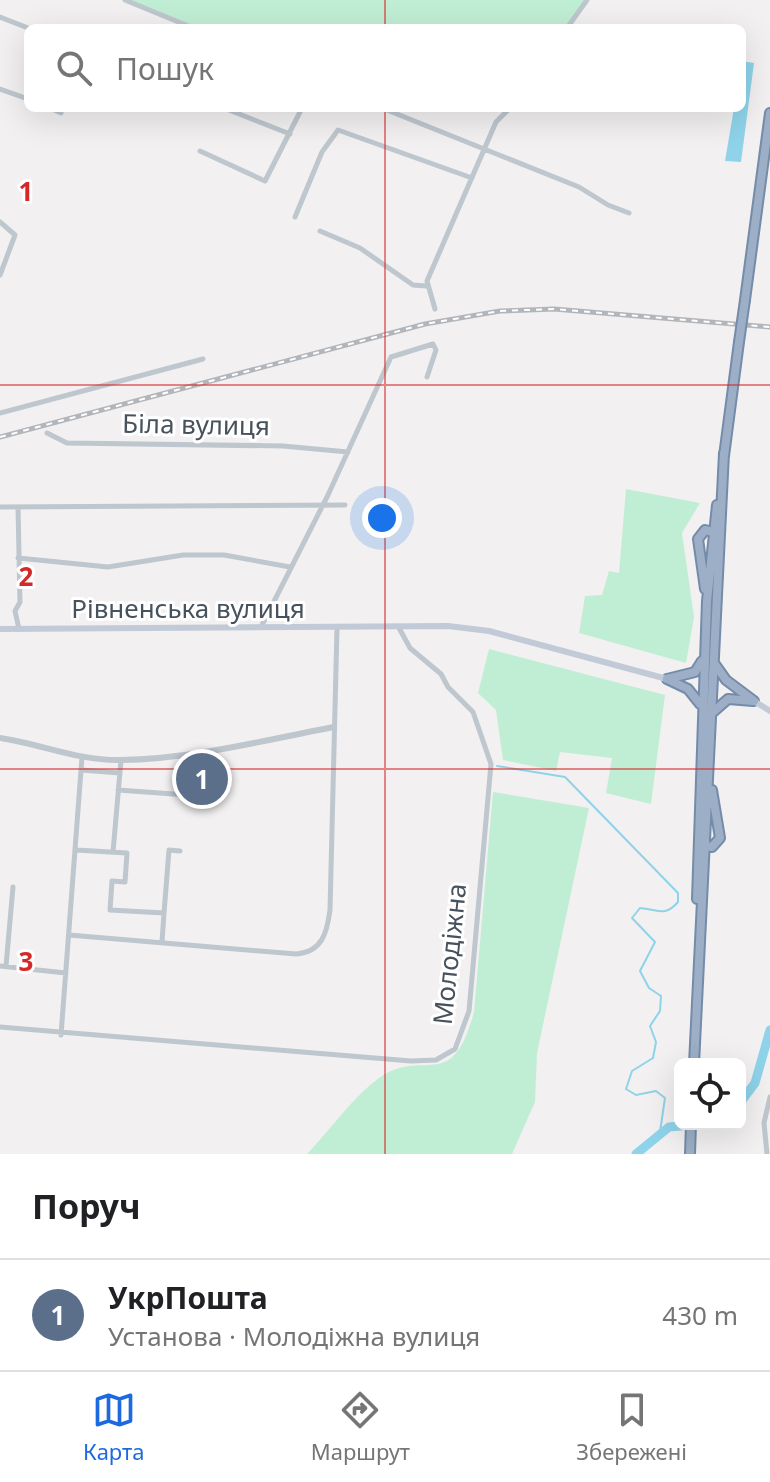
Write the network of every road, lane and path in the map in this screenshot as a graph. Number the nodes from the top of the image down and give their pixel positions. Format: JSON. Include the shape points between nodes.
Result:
{"nodes":[{"id":1,"x":125,"y":0,"type":"edge"},
{"id":2,"x":587,"y":0,"type":"edge"},
{"id":3,"x":0,"y":17,"type":"edge"},
{"id":4,"x":183,"y":24,"type":"edge"},
{"id":5,"x":570,"y":24,"type":"edge"},
{"id":6,"x":24,"y":26,"type":"edge"},
{"id":7,"x":0,"y":89,"type":"edge"},
{"id":8,"x":24,"y":98,"type":"edge"},
{"id":9,"x":234,"y":112,"type":"edge"},
{"id":10,"x":300,"y":112,"type":"edge"},
{"id":11,"x":391,"y":112,"type":"edge"},
{"id":12,"x":506,"y":112,"type":"edge"},
{"id":13,"x":770,"y":113,"type":"edge"},
{"id":14,"x":290,"y":134,"type":"junction"},
{"id":15,"x":200,"y":151,"type":"dead end"},
{"id":16,"x":483,"y":151,"type":"junction"},
{"id":17,"x":472,"y":178,"type":"junction"},
{"id":18,"x":629,"y":213,"type":"dead end"},
{"id":19,"x":295,"y":217,"type":"dead end"},
{"id":20,"x":0,"y":222,"type":"edge"},
{"id":21,"x":320,"y":231,"type":"dead end"},
{"id":22,"x":0,"y":275,"type":"edge"},
{"id":23,"x":426,"y":286,"type":"junction"},
{"id":24,"x":435,"y":309,"type":"dead end"},
{"id":25,"x":203,"y":359,"type":"dead end"},
{"id":26,"x":427,"y":377,"type":"dead end"},
{"id":27,"x":0,"y":413,"type":"edge"},
{"id":28,"x":47,"y":433,"type":"dead end"},
{"id":29,"x":348,"y":452,"type":"junction"},
{"id":30,"x":724,"y":453,"type":"junction"},
{"id":31,"x":345,"y":505,"type":"dead end"},
{"id":32,"x":322,"y":506,"type":"junction"},
{"id":33,"x":0,"y":507,"type":"edge"},
{"id":34,"x":18,"y":507,"type":"junction"},
{"id":35,"x":713,"y":532,"type":"junction"},
{"id":36,"x":720,"y":546,"type":"junction"},
{"id":37,"x":18,"y":558,"type":"junction"},
{"id":38,"x":290,"y":567,"type":"junction"},
{"id":39,"x":707,"y":601,"type":"junction"},
{"id":40,"x":261,"y":628,"type":"junction"},
{"id":41,"x":337,"y":628,"type":"junction"},
{"id":42,"x":399,"y":628,"type":"junction"},
{"id":43,"x":0,"y":629,"type":"edge"},
{"id":44,"x":19,"y":629,"type":"junction"},
{"id":45,"x":705,"y":653,"type":"junction"},
{"id":46,"x":714,"y":663,"type":"junction"},
{"id":47,"x":667,"y":679,"type":"junction"},
{"id":48,"x":754,"y":701,"type":"junction"},
{"id":49,"x":770,"y":711,"type":"edge"},
{"id":50,"x":712,"y":714,"type":"junction"},
{"id":51,"x":702,"y":721,"type":"junction"},
{"id":52,"x":334,"y":727,"type":"junction"},
{"id":53,"x":0,"y":738,"type":"edge"},
{"id":54,"x":190,"y":753,"type":"junction"},
{"id":55,"x":82,"y":757,"type":"junction"},
{"id":56,"x":121,"y":760,"type":"junction"},
{"id":57,"x":81,"y":770,"type":"junction"},
{"id":58,"x":120,"y":773,"type":"junction"},
{"id":59,"x":709,"y":775,"type":"junction"},
{"id":60,"x":118,"y":790,"type":"junction"},
{"id":61,"x":700,"y":845,"type":"junction"},
{"id":62,"x":76,"y":850,"type":"junction"},
{"id":63,"x":180,"y":851,"type":"dead end"},
{"id":64,"x":113,"y":852,"type":"junction"},
{"id":65,"x":13,"y":887,"type":"dead end"},
{"id":66,"x":164,"y":913,"type":"junction"},
{"id":67,"x":69,"y":935,"type":"junction"},
{"id":68,"x":162,"y":942,"type":"junction"},
{"id":69,"x":3,"y":966,"type":"edge"},
{"id":70,"x":66,"y":973,"type":"junction"},
{"id":71,"x":0,"y":1027,"type":"edge"},
{"id":72,"x":61,"y":1035,"type":"junction"},
{"id":73,"x":694,"y":1058,"type":"edge"},
{"id":74,"x":770,"y":1097,"type":"edge"},
{"id":75,"x":691,"y":1130,"type":"edge"},
{"id":76,"x":690,"y":1154,"type":"edge"},
{"id":77,"x":767,"y":1154,"type":"edge"}],
"edges":[{"from":1,"to":4,"type":"street"},
{"from":2,"to":5,"type":"street"},
{"from":3,"to":6,"type":"street"},
{"from":7,"to":8,"type":"street"},
{"from":9,"to":14,"type":"street"},
{"from":10,"to":14,"type":"street"},
{"from":11,"to":16,"type":"street"},
{"from":12,"to":16,"type":"street"},
{"from":13,"to":30,"type":"highway","bridge":true},
{"from":14,"to":15,"type":"street","via":[[265,181]]},
{"from":16,"to":17,"type":"street"},
{"from":16,"to":18,"type":"street","via":[[579,187]]},
{"from":17,"to":19,"type":"street","via":[[338,130],[322,152]]},
{"from":17,"to":23,"type":"street"},
{"from":20,"to":22,"type":"street","via":[[15,235]]},
{"from":21,"to":23,"type":"street","via":[[360,248],[413,285]]},
{"from":23,"to":24,"type":"street"},
{"from":25,"to":27,"type":"street"},
{"from":26,"to":29,"type":"street","via":[[436,350],[433,344],[391,357]]},
{"from":28,"to":29,"type":"street","name":"Біла вулиця","via":[[67,443]]},
{"from":29,"to":32,"type":"street"},
{"from":30,"to":35,"type":"highway"},
{"from":30,"to":36,"type":"highway"},
{"from":31,"to":32,"type":"street"},
{"from":32,"to":34,"type":"street"},
{"from":32,"to":38,"type":"street"},
{"from":33,"to":34,"type":"street"},
{"from":34,"to":37,"type":"street"},
{"from":35,"to":36,"type":"highway"},
{"from":35,"to":39,"type":"highway"},
{"from":35,"to":39,"type":"highway","via":[[705,530],[698,539]]},
{"from":36,"to":46,"type":"highway"},
{"from":37,"to":38,"type":"street","via":[[108,567],[183,555],[224,555]]},
{"from":37,"to":44,"type":"street"},
{"from":38,"to":40,"type":"street"},
{"from":39,"to":45,"type":"highway"},
{"from":40,"to":41,"type":"main road","name":"Рівненська вулиця"},
{"from":40,"to":44,"type":"main road","name":"Рівненська вулиця"},
{"from":41,"to":42,"type":"main road","name":"Рівненська вулиця"},
{"from":41,"to":52,"type":"street"},
{"from":42,"to":47,"type":"main road","name":"Рівненська вулиця","via":[[489,631]]},
{"from":42,"to":72,"type":"street","name":"Молодіжна","via":[[410,648],[473,712],[491,764],[469,1011],[455,1049],[428,1062]]},
{"from":43,"to":44,"type":"main road","name":"Рівненська вулиця"},
{"from":45,"to":47,"type":"highway","via":[[695,672]]},
{"from":45,"to":51,"type":"highway"},
{"from":46,"to":48,"type":"highway","via":[[726,680]]},
{"from":46,"to":50,"type":"highway"},
{"from":47,"to":51,"type":"highway","via":[[697,696]]},
{"from":48,"to":49,"type":"main road"},
{"from":48,"to":50,"type":"highway","via":[[728,699]]},
{"from":50,"to":59,"type":"highway"},
{"from":51,"to":61,"type":"highway"},
{"from":52,"to":54,"type":"street"},
{"from":52,"to":68,"type":"street","via":[[330,910],[324,938],[315,948],[296,954]]},
{"from":53,"to":55,"type":"street"},
{"from":54,"to":56,"type":"street"},
{"from":54,"to":60,"type":"street","via":[[187,795]]},
{"from":55,"to":56,"type":"street"},
{"from":55,"to":57,"type":"street"},
{"from":56,"to":58,"type":"street"},
{"from":57,"to":58,"type":"street"},
{"from":57,"to":62,"type":"street"},
{"from":58,"to":60,"type":"street"},
{"from":59,"to":61,"type":"highway"},
{"from":59,"to":61,"type":"highway","via":[[720,836],[712,847]]},
{"from":60,"to":64,"type":"street"},
{"from":61,"to":73,"type":"highway"},
{"from":62,"to":64,"type":"street"},
{"from":62,"to":67,"type":"street"},
{"from":63,"to":66,"type":"street","via":[[169,850]]},
{"from":64,"to":66,"type":"street","via":[[127,853],[125,882],[112,881],[110,910]]},
{"from":65,"to":69,"type":"street"},
{"from":66,"to":68,"type":"street"},
{"from":67,"to":68,"type":"street"},
{"from":67,"to":70,"type":"street"},
{"from":69,"to":70,"type":"street"},
{"from":70,"to":72,"type":"street"},
{"from":71,"to":72,"type":"street","name":"Молодіжна"},
{"from":74,"to":77,"type":"street","via":[[764,1123]]},
{"from":75,"to":76,"type":"highway"}]}
